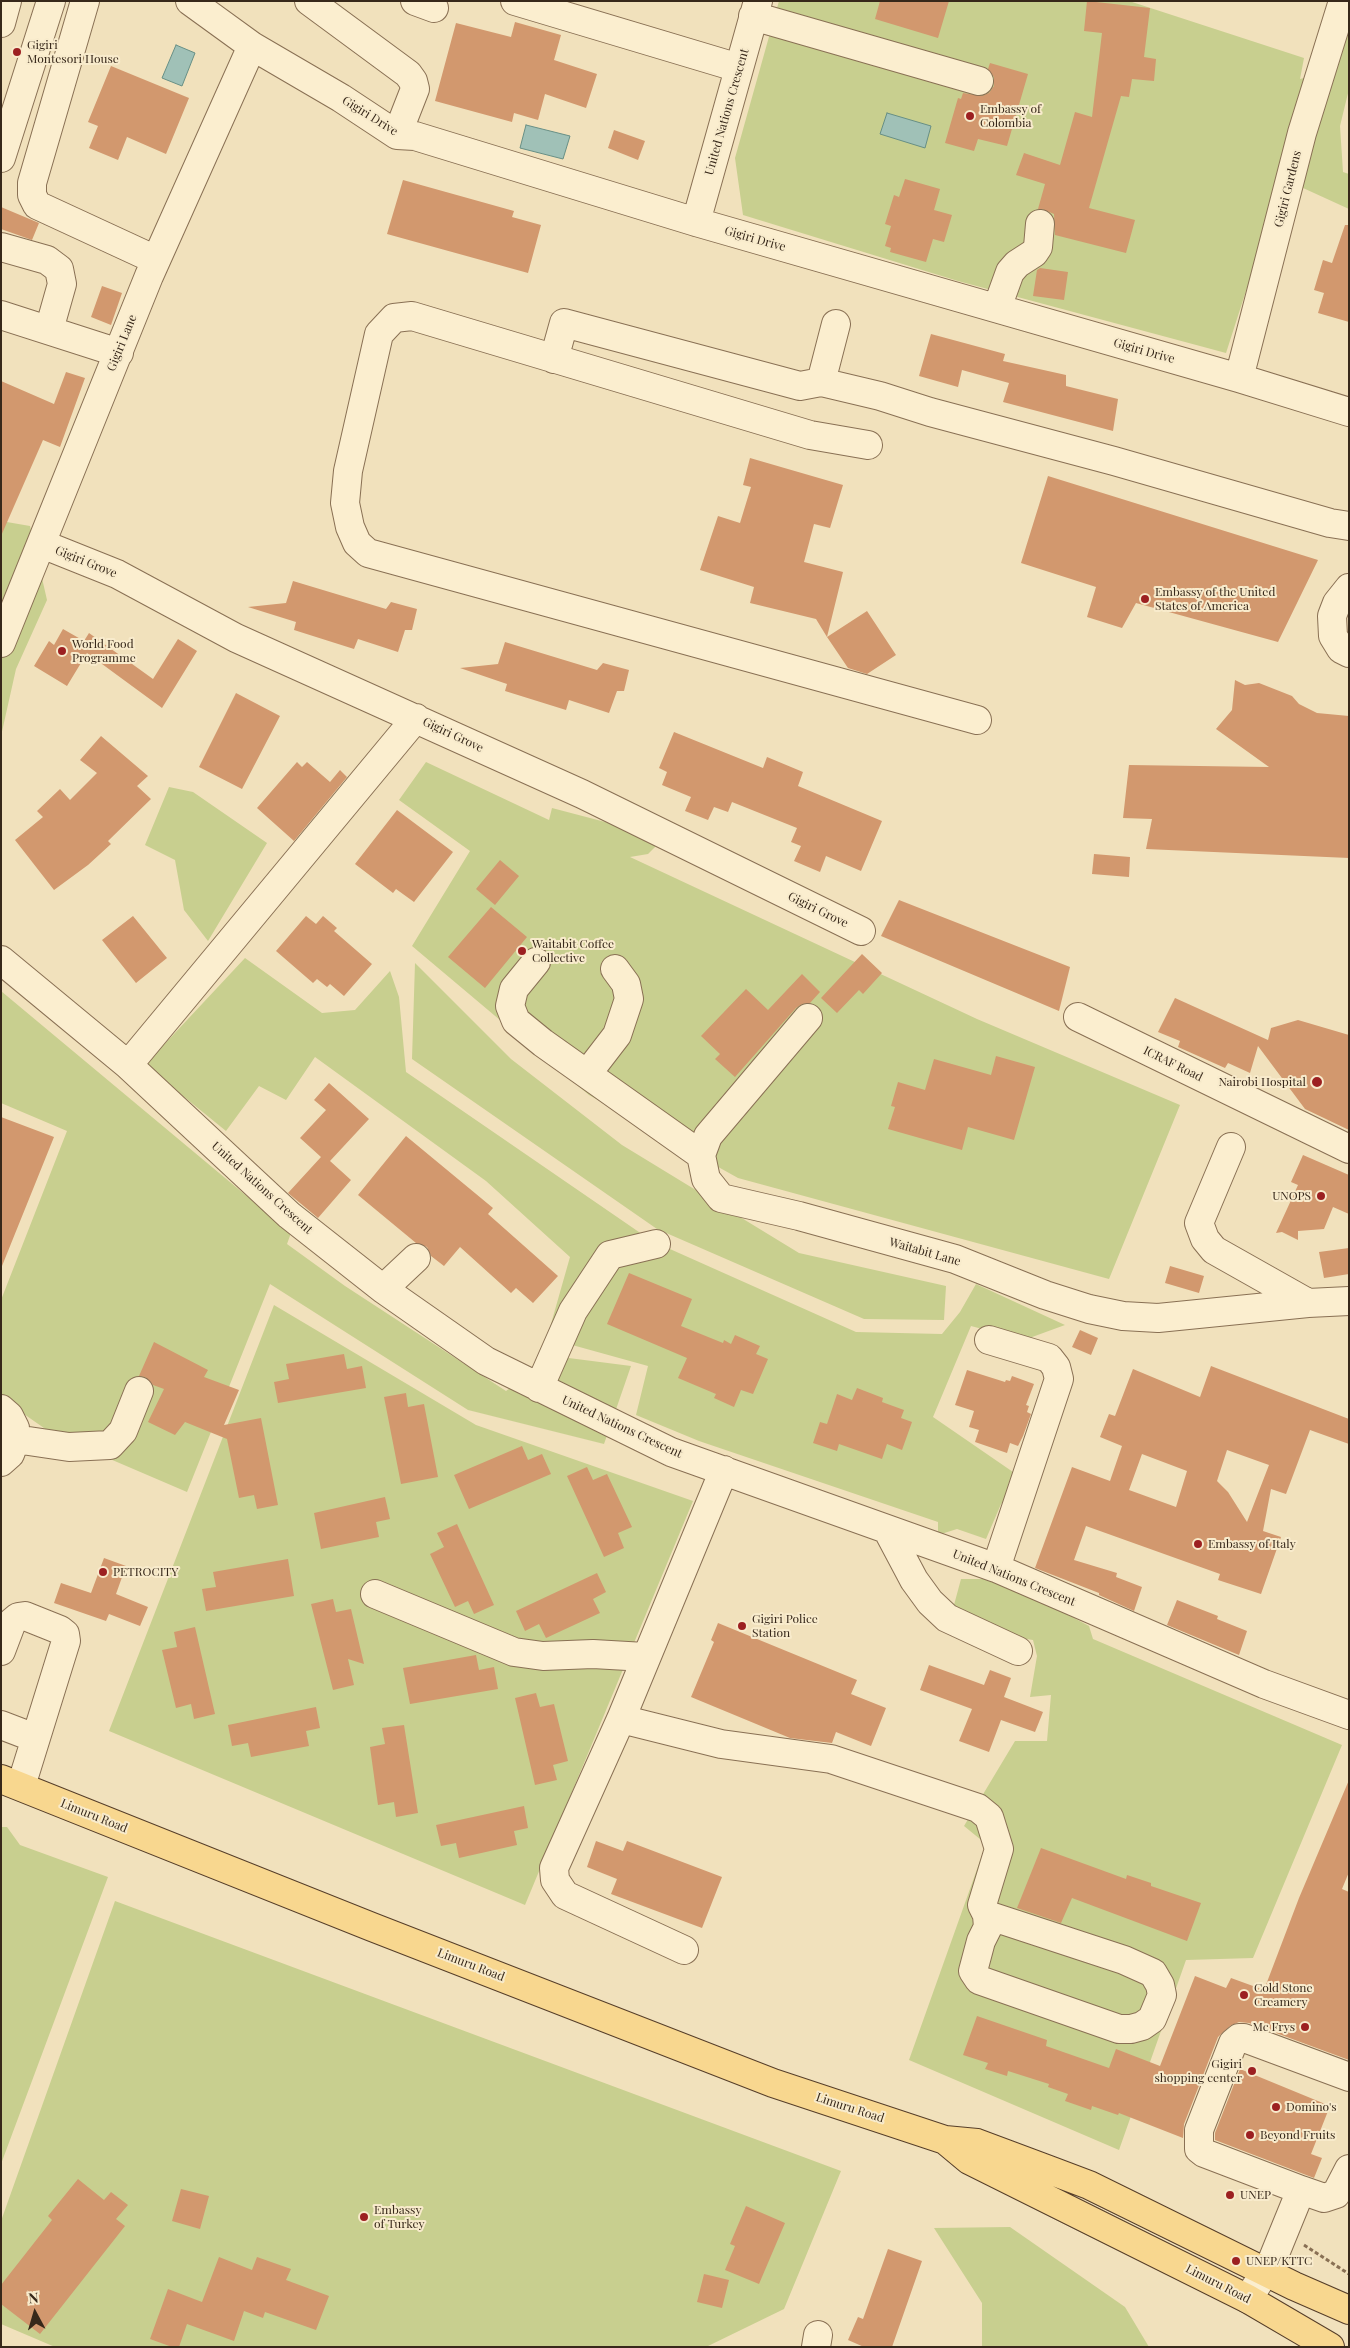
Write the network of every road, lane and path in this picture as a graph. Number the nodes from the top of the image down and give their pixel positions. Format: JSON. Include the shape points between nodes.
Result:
{"nodes":[{"id":1,"x":7,"y":1,"type":"edge"},
{"id":2,"x":51,"y":1,"type":"edge"},
{"id":3,"x":85,"y":1,"type":"edge"},
{"id":4,"x":190,"y":1,"type":"edge"},
{"id":5,"x":309,"y":1,"type":"edge"},
{"id":6,"x":515,"y":1,"type":"edge"},
{"id":7,"x":1343,"y":1,"type":"edge"},
{"id":8,"x":756,"y":9,"type":"edge"},
{"id":9,"x":1,"y":23,"type":"edge"},
{"id":10,"x":252,"y":46,"type":"junction"},
{"id":11,"x":739,"y":68,"type":"junction"},
{"id":12,"x":978,"y":81,"type":"dead end"},
{"id":13,"x":397,"y":135,"type":"junction"},
{"id":14,"x":1,"y":158,"type":"edge"},
{"id":15,"x":696,"y":222,"type":"junction"},
{"id":16,"x":1040,"y":224,"type":"dead end"},
{"id":17,"x":1,"y":247,"type":"edge"},
{"id":18,"x":156,"y":260,"type":"junction"},
{"id":19,"x":997,"y":308,"type":"junction"},
{"id":20,"x":1,"y":315,"type":"edge"},
{"id":21,"x":836,"y":324,"type":"dead end"},
{"id":22,"x":49,"y":330,"type":"junction"},
{"id":23,"x":119,"y":353,"type":"junction"},
{"id":24,"x":554,"y":359,"type":"junction"},
{"id":25,"x":1239,"y":378,"type":"junction"},
{"id":26,"x":821,"y":382,"type":"junction"},
{"id":27,"x":1349,"y":412,"type":"edge"},
{"id":28,"x":868,"y":445,"type":"dead end"},
{"id":29,"x":1339,"y":524,"type":"edge"},
{"id":30,"x":1349,"y":542,"type":"edge"},
{"id":31,"x":42,"y":544,"type":"junction"},
{"id":32,"x":1349,"y":588,"type":"edge"},
{"id":33,"x":1,"y":643,"type":"edge"},
{"id":34,"x":1349,"y":653,"type":"edge"},
{"id":35,"x":416,"y":718,"type":"junction"},
{"id":36,"x":977,"y":720,"type":"dead end"},
{"id":37,"x":861,"y":931,"type":"dead end"},
{"id":38,"x":1,"y":960,"type":"edge"},
{"id":39,"x":536,"y":962,"type":"dead end"},
{"id":40,"x":615,"y":969,"type":"dead end"},
{"id":41,"x":1078,"y":1017,"type":"dead end"},
{"id":42,"x":808,"y":1018,"type":"dead end"},
{"id":43,"x":128,"y":1065,"type":"junction"},
{"id":44,"x":586,"y":1074,"type":"junction"},
{"id":45,"x":1231,"y":1147,"type":"dead end"},
{"id":46,"x":1349,"y":1149,"type":"edge"},
{"id":47,"x":701,"y":1155,"type":"junction"},
{"id":48,"x":656,"y":1244,"type":"dead end"},
{"id":49,"x":416,"y":1258,"type":"dead end"},
{"id":50,"x":383,"y":1289,"type":"junction"},
{"id":51,"x":1349,"y":1301,"type":"edge"},
{"id":52,"x":1308,"y":1303,"type":"junction"},
{"id":53,"x":989,"y":1340,"type":"dead end"},
{"id":54,"x":539,"y":1388,"type":"junction"},
{"id":55,"x":138,"y":1391,"type":"dead end"},
{"id":56,"x":1,"y":1409,"type":"edge"},
{"id":57,"x":15,"y":1439,"type":"junction"},
{"id":58,"x":1,"y":1462,"type":"edge"},
{"id":59,"x":724,"y":1470,"type":"junction"},
{"id":60,"x":888,"y":1531,"type":"junction"},
{"id":61,"x":996,"y":1568,"type":"junction"},
{"id":62,"x":375,"y":1594,"type":"dead end"},
{"id":63,"x":1,"y":1651,"type":"edge"},
{"id":64,"x":1018,"y":1651,"type":"dead end"},
{"id":65,"x":646,"y":1657,"type":"junction"},
{"id":66,"x":1349,"y":1715,"type":"edge"},
{"id":67,"x":621,"y":1719,"type":"junction"},
{"id":68,"x":1,"y":1725,"type":"edge"},
{"id":69,"x":36,"y":1738,"type":"junction"},
{"id":70,"x":11,"y":1783,"type":"edge"},
{"id":71,"x":987,"y":1915,"type":"junction"},
{"id":72,"x":684,"y":1950,"type":"dead end"},
{"id":73,"x":1349,"y":2077,"type":"edge"},
{"id":74,"x":945,"y":2140,"type":"junction"},
{"id":75,"x":1349,"y":2169,"type":"edge"},
{"id":76,"x":1301,"y":2190,"type":"junction"},
{"id":77,"x":1285,"y":2232,"type":"junction"},
{"id":78,"x":1266,"y":2271,"type":"junction"},
{"id":79,"x":1349,"y":2274,"type":"edge"},
{"id":80,"x":1248,"y":2299,"type":"junction"},
{"id":81,"x":1349,"y":2310,"type":"edge"},
{"id":82,"x":1330,"y":2347,"type":"edge"}],
"edges":[{"from":1,"to":9,"type":"street"},
{"from":2,"to":14,"type":"street"},
{"from":3,"to":18,"type":"street","via":[[32,182],[32,195],[37,205]]},
{"from":4,"to":10,"type":"street","name":"Gigiri Drive"},
{"from":5,"to":13,"type":"street","via":[[408,74],[414,82],[415,89]]},
{"from":6,"to":11,"type":"street"},
{"from":7,"to":25,"type":"street","name":"Gigiri Gardens","via":[[1302,133]]},
{"from":8,"to":11,"type":"street","name":"United Nations Crescent"},
{"from":8,"to":12,"type":"street"},
{"from":10,"to":13,"type":"street","name":"Gigiri Drive"},
{"from":10,"to":18,"type":"street","name":"Gigiri Lane"},
{"from":11,"to":15,"type":"street","name":"United Nations Crescent"},
{"from":13,"to":15,"type":"street","name":"Gigiri Drive","via":[[414,136]]},
{"from":15,"to":19,"type":"street","name":"Gigiri Drive"},
{"from":16,"to":19,"type":"street","via":[[1038,247],[1010,272]]},
{"from":17,"to":22,"type":"street","via":[[47,260],[60,269],[62,284]]},
{"from":18,"to":23,"type":"street","name":"Gigiri Lane"},
{"from":19,"to":25,"type":"street","name":"Gigiri Drive"},
{"from":20,"to":22,"type":"street"},
{"from":21,"to":26,"type":"street"},
{"from":22,"to":23,"type":"street"},
{"from":23,"to":31,"type":"street","name":"Gigiri Lane"},
{"from":24,"to":26,"type":"street","via":[[564,323],[800,386]]},
{"from":24,"to":28,"type":"street","via":[[810,435]]},
{"from":24,"to":36,"type":"street","via":[[412,316],[394,318],[380,334],[348,471],[345,502],[357,543],[368,553]]},
{"from":25,"to":27,"type":"street","name":"Gigiri Drive"},
{"from":26,"to":29,"type":"street"},
{"from":29,"to":30,"type":"street"},
{"from":31,"to":33,"type":"street","name":"Gigiri Lane"},
{"from":31,"to":35,"type":"street","name":"Gigiri Grove","via":[[117,574],[236,638]]},
{"from":32,"to":34,"type":"street","via":[[1332,616],[1333,636]]},
{"from":35,"to":37,"type":"street","name":"Gigiri Grove","via":[[582,794]]},
{"from":35,"to":43,"type":"street"},
{"from":38,"to":43,"type":"street","name":"United Nations Crescent"},
{"from":39,"to":44,"type":"street","via":[[514,989],[510,1006],[516,1021]]},
{"from":40,"to":44,"type":"street","via":[[626,984],[629,999],[617,1035]]},
{"from":41,"to":46,"type":"street","name":"ICRAF Road"},
{"from":42,"to":47,"type":"street","via":[[708,1136]]},
{"from":43,"to":50,"type":"street","name":"United Nations Crescent","via":[[288,1215]]},
{"from":44,"to":47,"type":"street"},
{"from":45,"to":52,"type":"street","via":[[1199,1222],[1205,1239],[1214,1250]]},
{"from":47,"to":52,"type":"street","name":"Waitabit Lane","via":[[706,1180],[721,1198],[799,1216],[955,1260],[1089,1309],[1123,1316],[1158,1318]]},
{"from":48,"to":54,"type":"street","via":[[610,1255],[573,1310]]},
{"from":49,"to":50,"type":"street"},
{"from":50,"to":54,"type":"street","name":"United Nations Crescent","via":[[486,1361]]},
{"from":51,"to":52,"type":"street","name":"Waitabit Lane"},
{"from":53,"to":61,"type":"street","via":[[1049,1358],[1059,1379]]},
{"from":54,"to":59,"type":"street","name":"United Nations Crescent","via":[[671,1452]]},
{"from":55,"to":57,"type":"street","via":[[123,1431],[110,1445],[68,1447]]},
{"from":56,"to":57,"type":"street","via":[[10,1416],[16,1428]]},
{"from":57,"to":58,"type":"street","via":[[10,1454]]},
{"from":59,"to":60,"type":"street","name":"United Nations Crescent"},
{"from":59,"to":65,"type":"street"},
{"from":60,"to":61,"type":"street","name":"United Nations Crescent"},
{"from":60,"to":64,"type":"street","via":[[914,1580],[941,1613]]},
{"from":61,"to":66,"type":"street","name":"United Nations Crescent","via":[[1264,1684]]},
{"from":62,"to":65,"type":"street","via":[[514,1652],[543,1656]]},
{"from":63,"to":69,"type":"street","via":[[12,1622],[18,1617],[25,1616],[65,1634],[66,1641]]},
{"from":65,"to":67,"type":"street"},
{"from":67,"to":71,"type":"street","via":[[721,1744],[831,1759],[978,1808],[989,1817],[999,1849],[982,1905]]},
{"from":67,"to":72,"type":"street","via":[[554,1868],[555,1880],[565,1895]]},
{"from":68,"to":69,"type":"street"},
{"from":69,"to":70,"type":"street"},
{"from":70,"to":74,"type":"main road","name":"Limuru Road","via":[[773,2083]]},
{"from":71,"to":71,"type":"street","via":[[988,1927],[973,1971],[979,1980],[1119,2029],[1142,2026],[1152,2019],[1162,1995],[1153,1973],[1124,1960]]},
{"from":73,"to":76,"type":"street","via":[[1244,2038],[1233,2043],[1198,2130],[1199,2149]]},
{"from":74,"to":78,"type":"main road","name":"Limuru Road","via":[[977,2143],[1089,2186]]},
{"from":74,"to":80,"type":"main road","name":"Limuru Road","via":[[969,2160]]},
{"from":75,"to":76,"type":"street","via":[[1336,2194],[1324,2198]]},
{"from":76,"to":77,"type":"street"},
{"from":77,"to":78,"type":"street"},
{"from":77,"to":79,"type":"path"},
{"from":78,"to":80,"type":"street"},
{"from":78,"to":81,"type":"main road","name":"Limuru Road"},
{"from":80,"to":82,"type":"main road","name":"Limuru Road"}]}
